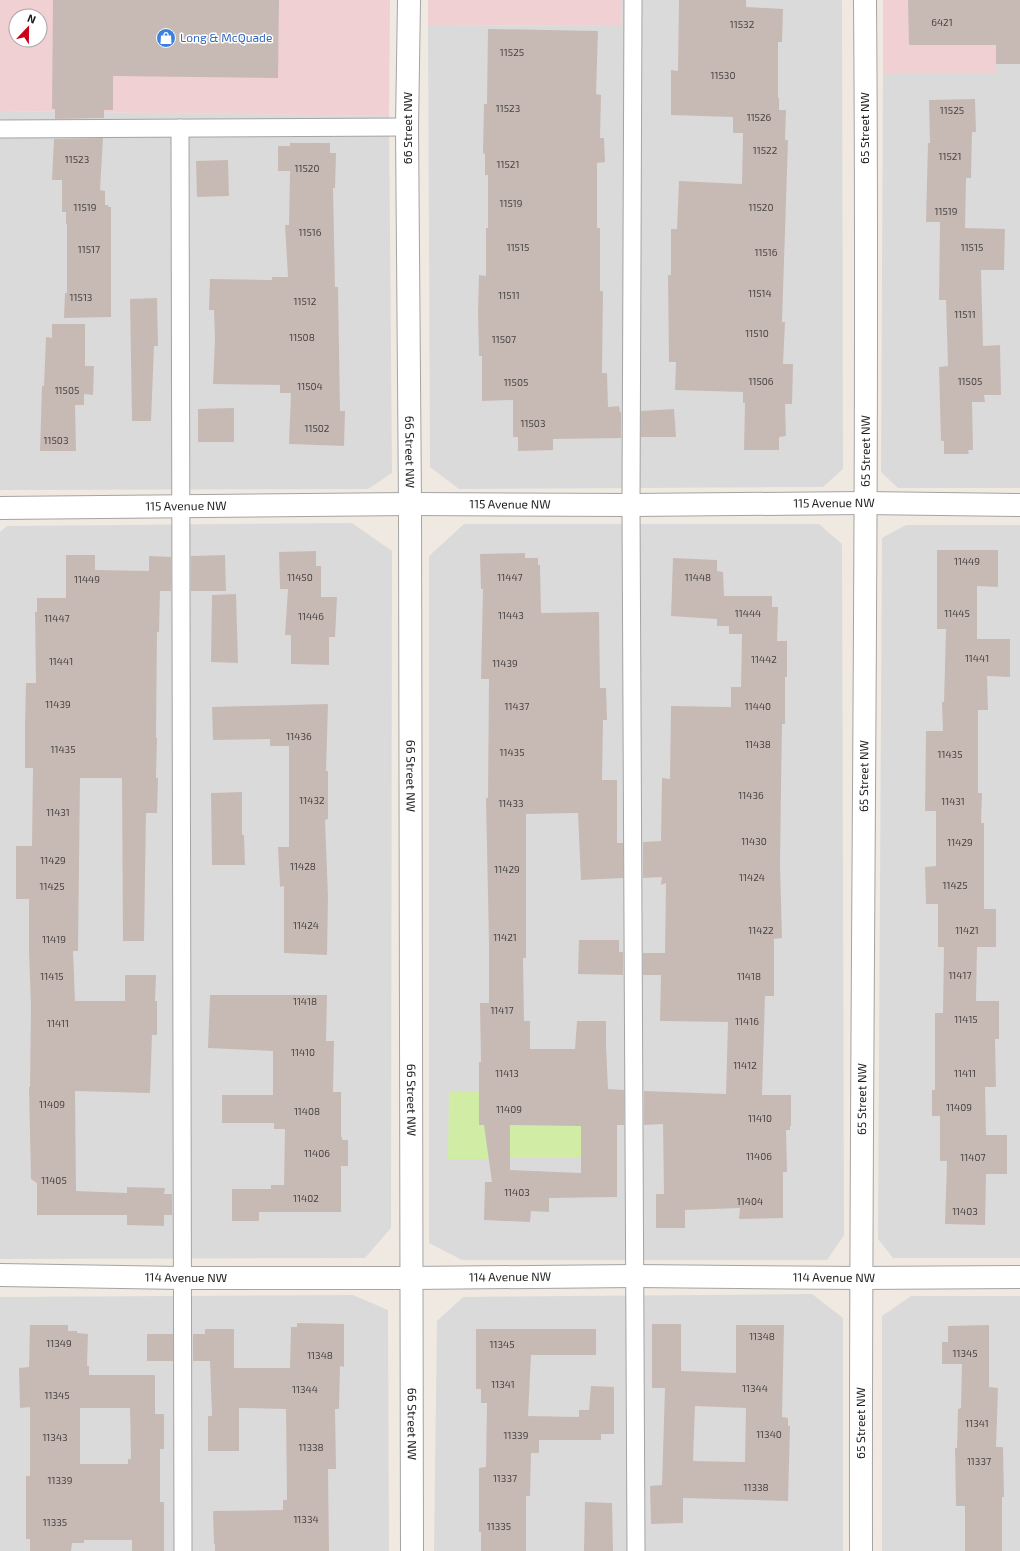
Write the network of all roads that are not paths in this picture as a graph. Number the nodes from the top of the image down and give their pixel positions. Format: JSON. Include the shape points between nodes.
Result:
{"nodes":[{"id":1,"x":409,"y":0,"type":"edge"},
{"id":2,"x":633,"y":0,"type":"edge"},
{"id":3,"x":865,"y":0,"type":"edge"},
{"id":4,"x":180,"y":128,"type":"junction"},
{"id":5,"x":407,"y":128,"type":"junction"},
{"id":6,"x":0,"y":129,"type":"edge"},
{"id":7,"x":864,"y":503,"type":"junction"},
{"id":8,"x":410,"y":504,"type":"junction"},
{"id":9,"x":632,"y":504,"type":"junction"},
{"id":10,"x":1020,"y":505,"type":"edge"},
{"id":11,"x":181,"y":506,"type":"junction"},
{"id":12,"x":0,"y":508,"type":"edge"},
{"id":13,"x":0,"y":1275,"type":"edge"},
{"id":14,"x":635,"y":1276,"type":"junction"},
{"id":15,"x":1020,"y":1277,"type":"edge"},
{"id":16,"x":182,"y":1278,"type":"junction"},
{"id":17,"x":411,"y":1278,"type":"junction"},
{"id":18,"x":860,"y":1278,"type":"junction"},
{"id":19,"x":183,"y":1551,"type":"edge"},
{"id":20,"x":412,"y":1551,"type":"edge"},
{"id":21,"x":636,"y":1551,"type":"edge"},
{"id":22,"x":861,"y":1551,"type":"edge"}],
"edges":[{"from":1,"to":5,"type":"street","name":"66 Street NW"},
{"from":2,"to":9,"type":"lane"},
{"from":3,"to":7,"type":"street","name":"65 Street NW"},
{"from":4,"to":5,"type":"lane"},
{"from":4,"to":6,"type":"lane"},
{"from":4,"to":11,"type":"lane"},
{"from":5,"to":8,"type":"street","name":"66 Street NW"},
{"from":7,"to":9,"type":"street","name":"115 Avenue NW"},
{"from":7,"to":10,"type":"street","name":"115 Avenue NW"},
{"from":7,"to":18,"type":"street","name":"65 Street NW"},
{"from":8,"to":9,"type":"street","name":"115 Avenue NW"},
{"from":8,"to":11,"type":"street","name":"115 Avenue NW"},
{"from":8,"to":17,"type":"street","name":"66 Street NW"},
{"from":9,"to":14,"type":"lane"},
{"from":11,"to":12,"type":"street","name":"115 Avenue NW"},
{"from":11,"to":16,"type":"lane"},
{"from":13,"to":16,"type":"street","name":"114 Avenue NW"},
{"from":14,"to":17,"type":"street","name":"114 Avenue NW"},
{"from":14,"to":18,"type":"street","name":"114 Avenue NW"},
{"from":14,"to":21,"type":"lane"},
{"from":15,"to":18,"type":"street","name":"114 Avenue NW"},
{"from":16,"to":17,"type":"street","name":"114 Avenue NW"},
{"from":16,"to":19,"type":"lane"},
{"from":17,"to":20,"type":"street","name":"66 Street NW"},
{"from":18,"to":22,"type":"street","name":"65 Street NW"}]}
